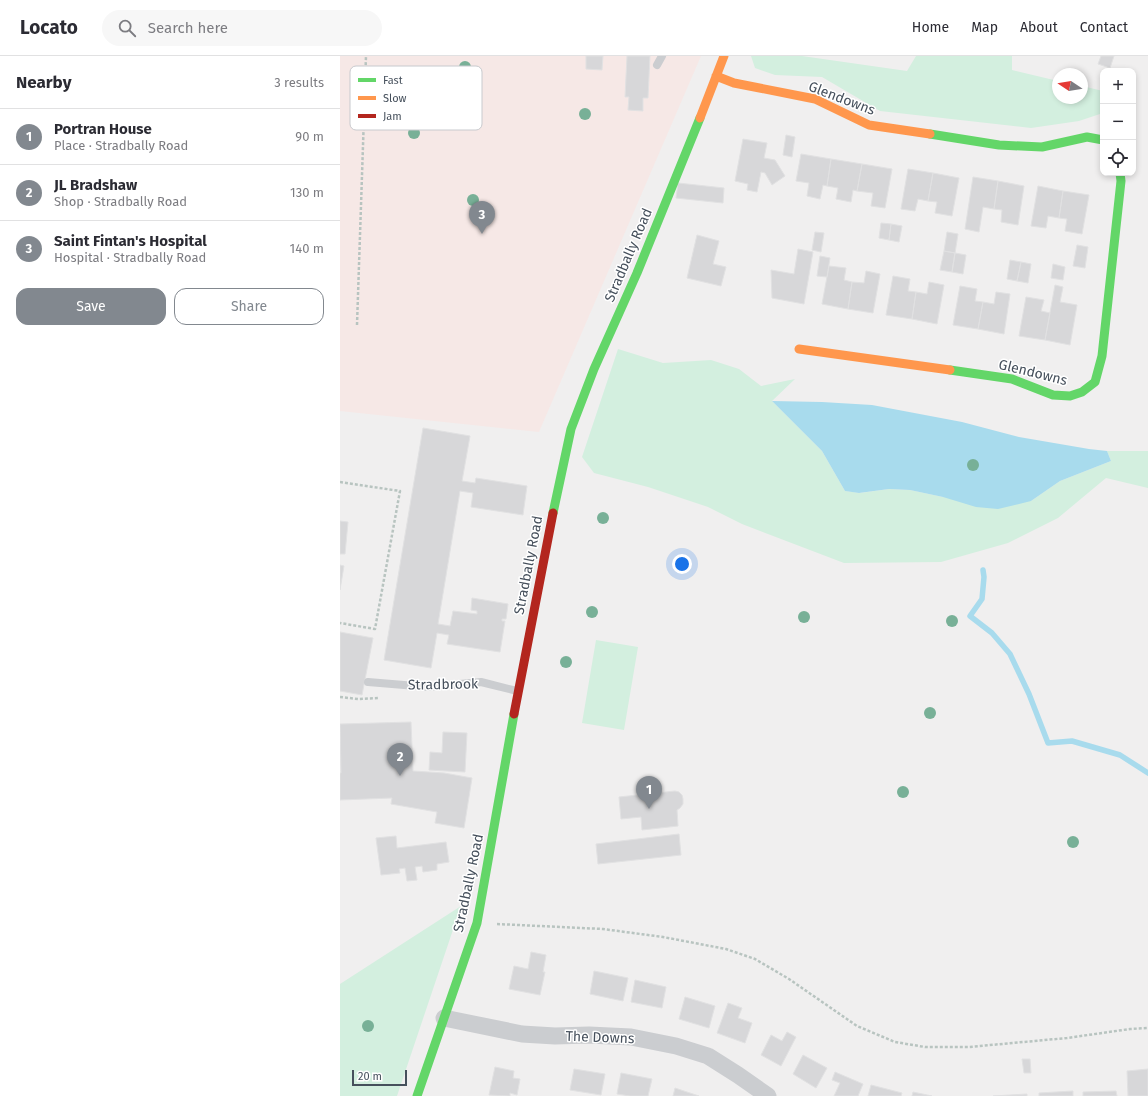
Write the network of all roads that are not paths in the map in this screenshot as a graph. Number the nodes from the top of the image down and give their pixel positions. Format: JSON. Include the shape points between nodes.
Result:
{"nodes":[{"id":1,"x":662,"y":56,"type":"edge"},
{"id":2,"x":724,"y":56,"type":"edge"},
{"id":3,"x":657,"y":65,"type":"dead end"},
{"id":4,"x":716,"y":76,"type":"junction"},
{"id":5,"x":1100,"y":139,"type":"edge"},
{"id":6,"x":1120,"y":176,"type":"edge"},
{"id":7,"x":799,"y":349,"type":"dead end"},
{"id":8,"x":368,"y":682,"type":"dead end"},
{"id":9,"x":518,"y":691,"type":"junction"},
{"id":10,"x":444,"y":1018,"type":"junction"},
{"id":11,"x":417,"y":1096,"type":"edge"},
{"id":12,"x":768,"y":1096,"type":"edge"}],
"edges":[{"from":1,"to":3,"type":"lane"},
{"from":2,"to":4,"type":"main road","name":"Stradbally Road"},
{"from":4,"to":5,"type":"main road","name":"Glendowns","via":[[815,99],[869,125],[999,145],[1042,147],[1087,137]]},
{"from":4,"to":9,"type":"main road","name":"Stradbally Road","via":[[571,429]]},
{"from":6,"to":7,"type":"main road","name":"Glendowns","via":[[1102,356],[1094,382],[1082,392],[1070,396],[1053,395],[1012,379]]},
{"from":8,"to":9,"type":"lane","name":"Stradbrook","via":[[428,687],[481,682]]},
{"from":9,"to":10,"type":"main road","name":"Stradbally Road","via":[[476,923]]},
{"from":10,"to":11,"type":"main road","name":"Stradbally Road"},
{"from":10,"to":12,"type":"street","name":"The Downs","via":[[522,1034],[631,1037],[676,1046],[708,1056]]}]}
